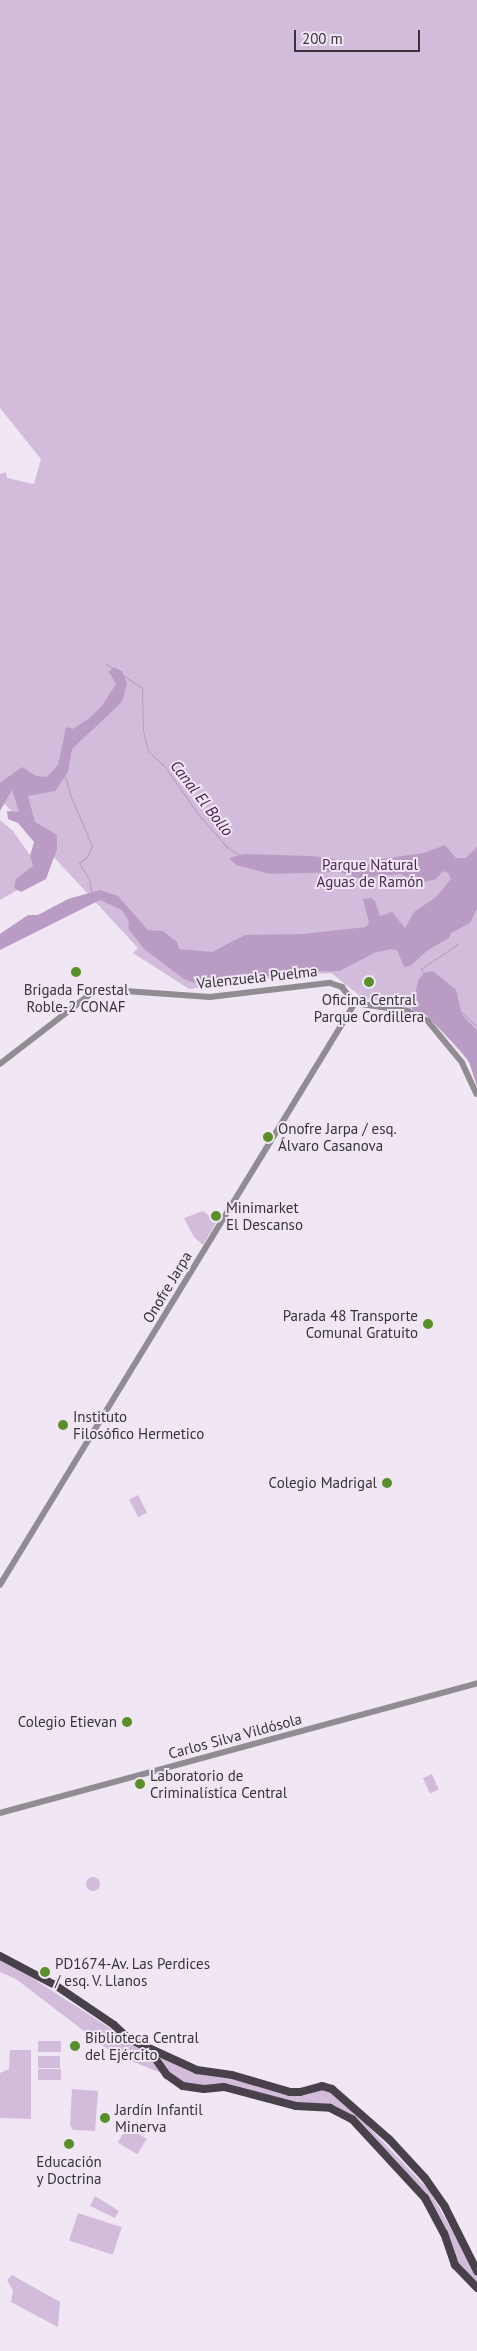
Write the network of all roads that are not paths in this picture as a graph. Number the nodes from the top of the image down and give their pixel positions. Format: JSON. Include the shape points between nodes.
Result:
{"nodes":[{"id":1,"x":355,"y":1003,"type":"junction"},
{"id":2,"x":0,"y":1064,"type":"edge"},
{"id":3,"x":477,"y":1094,"type":"edge"},
{"id":4,"x":0,"y":1585,"type":"edge"},
{"id":5,"x":477,"y":1683,"type":"edge"},
{"id":6,"x":0,"y":1813,"type":"edge"},
{"id":7,"x":0,"y":1956,"type":"edge"},
{"id":8,"x":142,"y":2046,"type":"junction"},
{"id":9,"x":166,"y":2054,"type":"junction"},
{"id":10,"x":158,"y":2060,"type":"junction"},
{"id":11,"x":477,"y":2271,"type":"edge"},
{"id":12,"x":477,"y":2288,"type":"edge"}],
"edges":[{"from":1,"to":2,"type":"street","name":"Valenzuela Puelma","via":[[342,987],[330,983],[210,996],[97,989]]},
{"from":1,"to":3,"type":"street","via":[[407,1011],[428,1021],[462,1062]]},
{"from":1,"to":4,"type":"street","name":"Onofre Jarpa"},
{"from":5,"to":6,"type":"street","name":"Carlos Silva Vildósola"},
{"from":7,"to":8,"type":"main road","via":[[55,1985]]},
{"from":8,"to":9,"type":"main road"},
{"from":8,"to":10,"type":"main road"},
{"from":9,"to":10,"type":"main road"},
{"from":9,"to":11,"type":"main road","via":[[210,2074],[232,2075],[290,2092],[322,2086],[332,2089],[389,2139],[426,2178],[445,2207]]},
{"from":10,"to":12,"type":"main road","via":[[173,2080],[192,2088],[224,2087],[292,2105],[330,2108],[348,2116],[425,2198],[444,2233],[455,2265]]}]}
